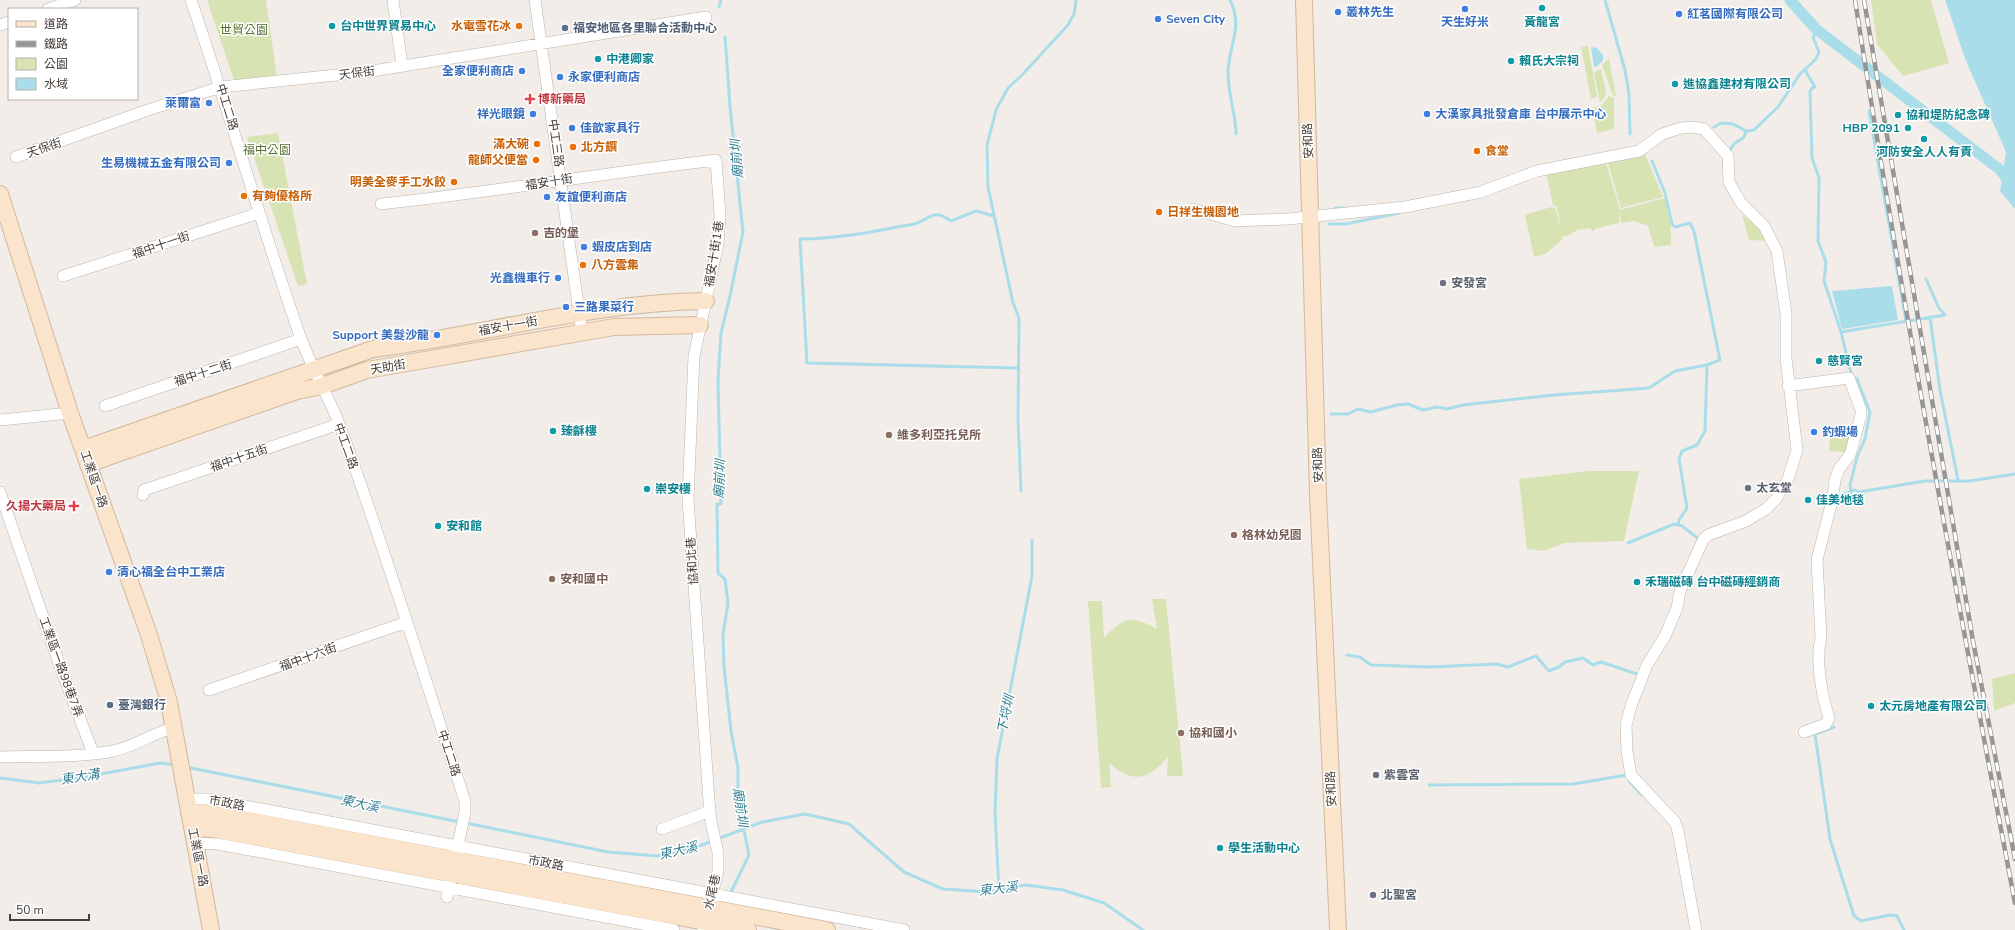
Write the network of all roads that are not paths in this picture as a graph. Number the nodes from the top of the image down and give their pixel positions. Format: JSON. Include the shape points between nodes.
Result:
{"nodes":[{"id":1,"x":75,"y":0,"type":"edge"},
{"id":2,"x":191,"y":0,"type":"edge"},
{"id":3,"x":393,"y":0,"type":"edge"},
{"id":4,"x":535,"y":0,"type":"edge"},
{"id":5,"x":1304,"y":0,"type":"edge"},
{"id":6,"x":51,"y":8,"type":"edge"},
{"id":7,"x":706,"y":17,"type":"dead end"},
{"id":8,"x":542,"y":44,"type":"junction"},
{"id":9,"x":402,"y":66,"type":"junction"},
{"id":10,"x":221,"y":87,"type":"junction"},
{"id":11,"x":16,"y":157,"type":"dead end"},
{"id":12,"x":716,"y":160,"type":"joint"},
{"id":13,"x":561,"y":180,"type":"junction"},
{"id":14,"x":0,"y":194,"type":"edge"},
{"id":15,"x":381,"y":204,"type":"dead end"},
{"id":16,"x":1192,"y":209,"type":"dead end"},
{"id":17,"x":258,"y":213,"type":"junction"},
{"id":18,"x":1311,"y":217,"type":"junction"},
{"id":19,"x":5,"y":220,"type":"edge"},
{"id":20,"x":63,"y":276,"type":"dead end"},
{"id":21,"x":706,"y":300,"type":"junction"},
{"id":22,"x":579,"y":314,"type":"junction"},
{"id":23,"x":700,"y":325,"type":"junction"},
{"id":24,"x":582,"y":333,"type":"junction"},
{"id":25,"x":301,"y":339,"type":"junction"},
{"id":26,"x":314,"y":368,"type":"junction"},
{"id":27,"x":322,"y":386,"type":"junction"},
{"id":28,"x":1788,"y":386,"type":"junction"},
{"id":29,"x":105,"y":406,"type":"dead end"},
{"id":30,"x":70,"y":413,"type":"junction"},
{"id":31,"x":0,"y":420,"type":"edge"},
{"id":32,"x":339,"y":424,"type":"junction"},
{"id":33,"x":86,"y":457,"type":"junction"},
{"id":34,"x":0,"y":492,"type":"edge"},
{"id":35,"x":143,"y":494,"type":"dead end"},
{"id":36,"x":407,"y":622,"type":"junction"},
{"id":37,"x":209,"y":690,"type":"dead end"},
{"id":38,"x":1804,"y":732,"type":"dead end"},
{"id":39,"x":175,"y":733,"type":"junction"},
{"id":40,"x":93,"y":753,"type":"junction"},
{"id":41,"x":0,"y":758,"type":"edge"},
{"id":42,"x":190,"y":813,"type":"junction"},
{"id":43,"x":710,"y":816,"type":"junction"},
{"id":44,"x":662,"y":829,"type":"dead end"},
{"id":45,"x":718,"y":853,"type":"joint"},
{"id":46,"x":451,"y":873,"type":"junction"},
{"id":47,"x":707,"y":913,"type":"edge"},
{"id":48,"x":211,"y":930,"type":"edge"},
{"id":49,"x":674,"y":930,"type":"edge"},
{"id":50,"x":748,"y":930,"type":"edge"},
{"id":51,"x":827,"y":930,"type":"edge"},
{"id":52,"x":904,"y":930,"type":"edge"},
{"id":53,"x":1338,"y":930,"type":"edge"},
{"id":54,"x":1696,"y":930,"type":"edge"}],
"edges":[{"from":1,"to":6,"type":"street"},
{"from":2,"to":10,"type":"street","name":"中工二路"},
{"from":3,"to":9,"type":"street"},
{"from":4,"to":8,"type":"street","name":"中工三路"},
{"from":5,"to":18,"type":"street","name":"安和路"},
{"from":7,"to":8,"type":"street","name":"天保街"},
{"from":8,"to":9,"type":"street","name":"天保街"},
{"from":8,"to":13,"type":"street","name":"中工三路"},
{"from":9,"to":10,"type":"street","name":"天保街"},
{"from":10,"to":11,"type":"street","name":"天保街"},
{"from":10,"to":17,"type":"street","name":"中工二路"},
{"from":12,"to":13,"type":"street","name":"福安十街"},
{"from":12,"to":21,"type":"street","name":"福安十街1巷","via":[[720,215],[718,244]]},
{"from":13,"to":15,"type":"street","name":"福安十街","via":[[472,194]]},
{"from":13,"to":22,"type":"street","name":"中工三路"},
{"from":14,"to":19,"type":"street","name":"工業區一路"},
{"from":16,"to":18,"type":"street","via":[[1235,221]]},
{"from":17,"to":20,"type":"street","name":"福中十一街"},
{"from":17,"to":25,"type":"street","name":"中工二路"},
{"from":18,"to":28,"type":"street","via":[[1405,207],[1481,192],[1538,171],[1639,151],[1662,134],[1681,128],[1699,127],[1713,137],[1728,156],[1729,182],[1741,203],[1764,226],[1777,251],[1786,314]]},
{"from":18,"to":53,"type":"street","name":"安和路","via":[[1318,495]]},
{"from":19,"to":30,"type":"street","name":"工業區一路"},
{"from":21,"to":22,"type":"street","name":"福安十一街","via":[[671,301]]},
{"from":21,"to":23,"type":"street","name":"協和北巷"},
{"from":22,"to":24,"type":"street","name":"中工三路"},
{"from":22,"to":26,"type":"street","name":"福安十一街","via":[[373,349]]},
{"from":23,"to":24,"type":"street","name":"天助街","via":[[614,327]]},
{"from":23,"to":43,"type":"street","name":"協和北巷","via":[[694,356],[688,499]]},
{"from":24,"to":27,"type":"street","name":"天助街","via":[[367,370]]},
{"from":25,"to":26,"type":"street","name":"中工二路"},
{"from":25,"to":29,"type":"street","name":"福中十二街"},
{"from":26,"to":27,"type":"street","name":"中工二路"},
{"from":26,"to":33,"type":"street"},
{"from":27,"to":32,"type":"street","name":"中工二路"},
{"from":27,"to":33,"type":"street","name":"天助街","via":[[298,391]]},
{"from":28,"to":38,"type":"street","via":[[1849,378],[1862,415],[1850,455],[1839,469],[1835,480],[1817,560],[1822,638],[1819,647],[1822,695],[1829,718],[1826,724]]},
{"from":28,"to":54,"type":"street","via":[[1797,450],[1788,479],[1776,499],[1766,509],[1746,521],[1708,535],[1702,540],[1680,591],[1677,608],[1665,636],[1647,665],[1626,725],[1631,775],[1675,822],[1678,830]]},
{"from":30,"to":31,"type":"street"},
{"from":30,"to":33,"type":"street","name":"工業區一路"},
{"from":32,"to":35,"type":"street","name":"福中十五街","via":[[144,490]]},
{"from":32,"to":36,"type":"street","name":"中工二路"},
{"from":33,"to":39,"type":"street","name":"工業區一路","via":[[149,635],[169,702]]},
{"from":34,"to":40,"type":"street","name":"工業區一路98巷7弄"},
{"from":36,"to":37,"type":"street","name":"福中十六街"},
{"from":36,"to":46,"type":"street","name":"中工二路","via":[[465,801]]},
{"from":39,"to":40,"type":"street","via":[[159,732],[115,751]]},
{"from":39,"to":42,"type":"street","name":"工業區一路"},
{"from":40,"to":41,"type":"street"},
{"from":42,"to":46,"type":"street","name":"市政路","via":[[208,813]]},
{"from":42,"to":46,"type":"street","name":"市政路","via":[[243,849]]},
{"from":42,"to":48,"type":"street","name":"工業區一路"},
{"from":43,"to":44,"type":"street"},
{"from":43,"to":45,"type":"street","name":"協和北巷"},
{"from":45,"to":47,"type":"street","name":"水尾巷","via":[[718,872]]},
{"from":46,"to":47,"type":"street","name":"市政路"},
{"from":46,"to":49,"type":"street","name":"市政路"},
{"from":47,"to":50,"type":"street","name":"市政路"},
{"from":47,"to":51,"type":"street","name":"市政路"},
{"from":47,"to":52,"type":"street","name":"市政路"}]}
